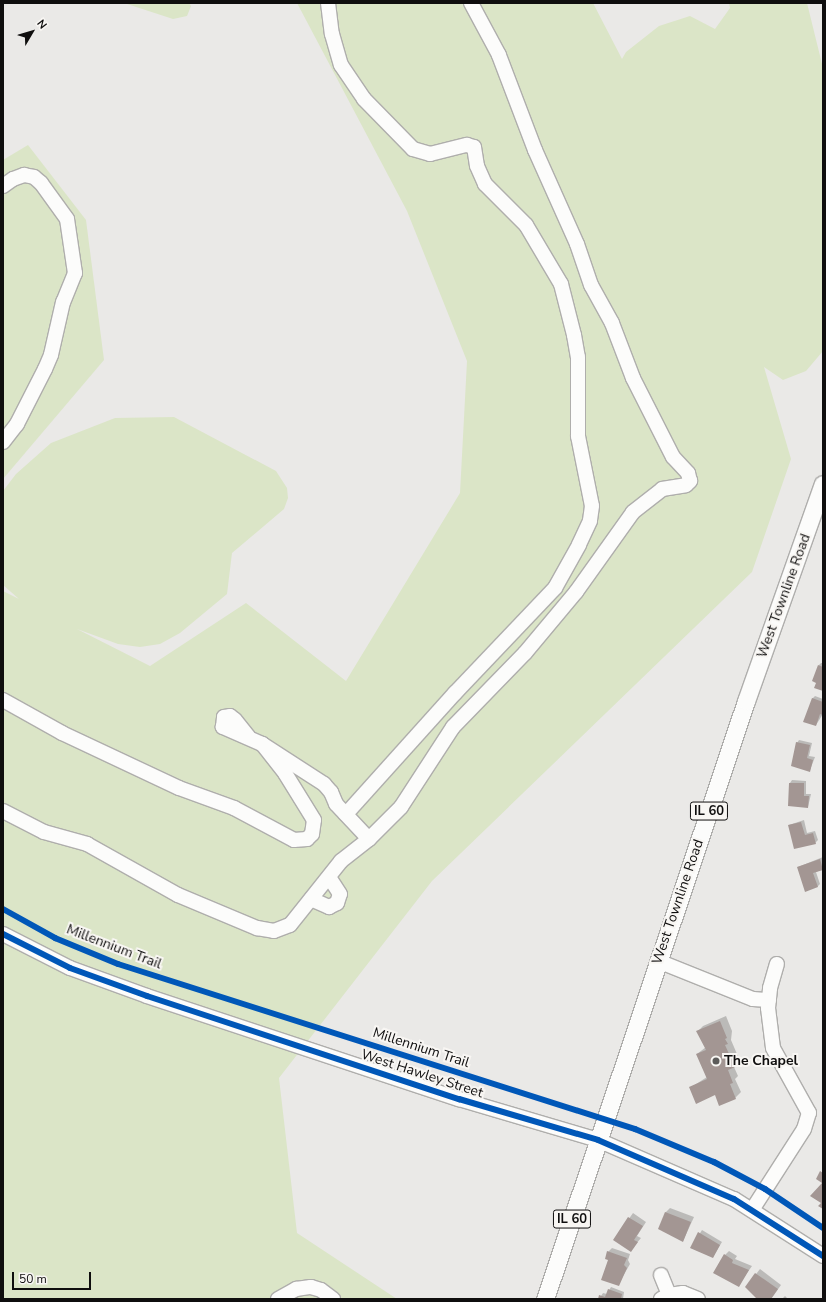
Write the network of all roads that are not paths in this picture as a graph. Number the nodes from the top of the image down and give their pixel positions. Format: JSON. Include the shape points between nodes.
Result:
{"nodes":[{"id":1,"x":328,"y":3,"type":"edge"},
{"id":2,"x":471,"y":3,"type":"edge"},
{"id":3,"x":3,"y":186,"type":"edge"},
{"id":4,"x":3,"y":442,"type":"edge"},
{"id":5,"x":823,"y":484,"type":"edge"},
{"id":6,"x":3,"y":700,"type":"edge"},
{"id":7,"x":248,"y":736,"type":"dead end"},
{"id":8,"x":262,"y":744,"type":"junction"},
{"id":9,"x":3,"y":811,"type":"edge"},
{"id":10,"x":346,"y":814,"type":"junction"},
{"id":11,"x":369,"y":839,"type":"junction"},
{"id":12,"x":329,"y":877,"type":"junction"},
{"id":13,"x":311,"y":899,"type":"junction"},
{"id":14,"x":3,"y":934,"type":"edge"},
{"id":15,"x":658,"y":961,"type":"junction"},
{"id":16,"x":777,"y":964,"type":"dead end"},
{"id":17,"x":769,"y":1000,"type":"junction"},
{"id":18,"x":598,"y":1140,"type":"junction"},
{"id":19,"x":752,"y":1210,"type":"junction"},
{"id":20,"x":823,"y":1256,"type":"edge"},
{"id":21,"x":662,"y":1275,"type":"dead end"},
{"id":22,"x":665,"y":1297,"type":"edge"},
{"id":23,"x":278,"y":1299,"type":"edge"},
{"id":24,"x":333,"y":1299,"type":"edge"},
{"id":25,"x":545,"y":1299,"type":"edge"},
{"id":26,"x":698,"y":1299,"type":"edge"}],
"edges":[{"from":1,"to":10,"type":"street","via":[[332,34],[341,64],[364,99],[413,149],[430,154],[467,144],[474,147],[477,166],[485,184],[526,225],[561,284],[578,357],[578,436],[592,506],[590,521],[579,545],[552,592],[455,693]]},
{"from":2,"to":11,"type":"street","via":[[499,55],[535,150],[577,244],[591,285],[612,323],[633,378],[673,457],[691,478],[686,485],[662,489],[633,512],[576,592],[525,653],[453,727],[401,807]]},
{"from":3,"to":4,"type":"street","via":[[24,175],[34,177],[41,183],[67,219],[75,273],[64,302],[52,355],[17,424]]},
{"from":5,"to":15,"type":"main road","name":"West Townline Road","number":"IL 60"},
{"from":6,"to":8,"type":"street","via":[[28,717],[179,788],[246,814],[294,840],[307,839],[312,834],[314,820],[285,773]]},
{"from":7,"to":8,"type":"street"},
{"from":8,"to":10,"type":"street","via":[[319,780]]},
{"from":9,"to":13,"type":"street","via":[[44,832],[87,844],[178,895],[257,928],[274,931],[290,925]]},
{"from":10,"to":11,"type":"street"},
{"from":11,"to":12,"type":"street","via":[[341,861]]},
{"from":12,"to":13,"type":"street"},
{"from":12,"to":13,"type":"street","via":[[340,894],[337,903],[329,908]]},
{"from":14,"to":18,"type":"street","name":"West Hawley Street","via":[[70,968],[147,996],[459,1099]]},
{"from":15,"to":17,"type":"street","via":[[753,999]]},
{"from":15,"to":18,"type":"main road","name":"West Townline Road","number":"IL 60"},
{"from":16,"to":17,"type":"street"},
{"from":17,"to":19,"type":"street","via":[[773,1048],[809,1113],[804,1129]]},
{"from":18,"to":19,"type":"street","name":"West Hawley Street","via":[[708,1186]]},
{"from":18,"to":25,"type":"main road","name":"West Townline Road","number":"IL 60"},
{"from":19,"to":20,"type":"street","name":"West Hawley Street"},
{"from":21,"to":22,"type":"street"},
{"from":22,"to":26,"type":"street","via":[[683,1293]]},
{"from":23,"to":24,"type":"street","via":[[296,1290],[311,1287],[321,1290]]}]}
